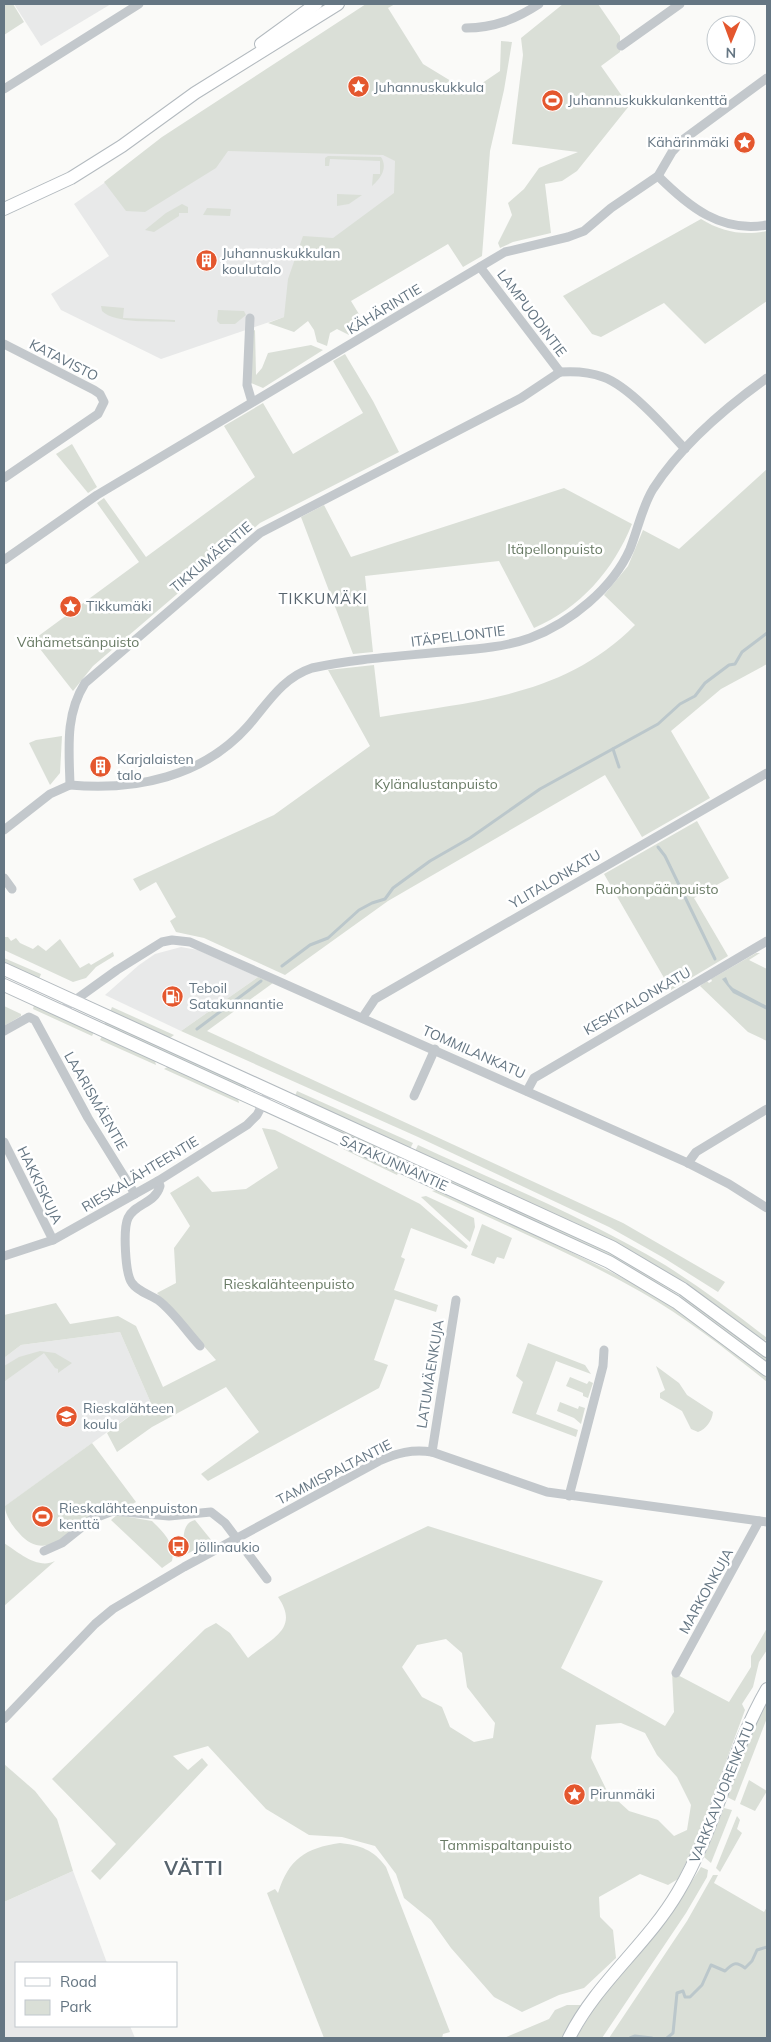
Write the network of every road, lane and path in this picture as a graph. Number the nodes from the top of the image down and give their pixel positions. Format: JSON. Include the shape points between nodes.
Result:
{"nodes":[{"id":1,"x":139,"y":4,"type":"edge"},
{"id":2,"x":316,"y":4,"type":"edge"},
{"id":3,"x":338,"y":4,"type":"edge"},
{"id":4,"x":539,"y":4,"type":"edge"},
{"id":5,"x":680,"y":4,"type":"edge"},
{"id":6,"x":466,"y":28,"type":"dead end"},
{"id":7,"x":621,"y":46,"type":"dead end"},
{"id":8,"x":237,"y":66,"type":"junction"},
{"id":9,"x":767,"y":78,"type":"edge"},
{"id":10,"x":4,"y":89,"type":"edge"},
{"id":11,"x":658,"y":176,"type":"junction"},
{"id":12,"x":4,"y":209,"type":"edge"},
{"id":13,"x":767,"y":225,"type":"edge"},
{"id":14,"x":480,"y":267,"type":"junction"},
{"id":15,"x":250,"y":318,"type":"dead end"},
{"id":16,"x":4,"y":344,"type":"edge"},
{"id":17,"x":560,"y":372,"type":"junction"},
{"id":18,"x":767,"y":378,"type":"edge"},
{"id":19,"x":252,"y":402,"type":"junction"},
{"id":20,"x":685,"y":449,"type":"junction"},
{"id":21,"x":4,"y":478,"type":"edge"},
{"id":22,"x":4,"y":560,"type":"edge"},
{"id":23,"x":767,"y":773,"type":"edge"},
{"id":24,"x":70,"y":785,"type":"junction"},
{"id":25,"x":4,"y":830,"type":"edge"},
{"id":26,"x":4,"y":878,"type":"edge"},
{"id":27,"x":12,"y":889,"type":"dead end"},
{"id":28,"x":767,"y":942,"type":"edge"},
{"id":29,"x":4,"y":969,"type":"edge"},
{"id":30,"x":4,"y":985,"type":"edge"},
{"id":31,"x":74,"y":1001,"type":"junction"},
{"id":32,"x":60,"y":1011,"type":"junction"},
{"id":33,"x":363,"y":1017,"type":"junction"},
{"id":34,"x":4,"y":1031,"type":"edge"},
{"id":35,"x":435,"y":1049,"type":"junction"},
{"id":36,"x":270,"y":1090,"type":"junction"},
{"id":37,"x":527,"y":1091,"type":"junction"},
{"id":38,"x":414,"y":1096,"type":"dead end"},
{"id":39,"x":263,"y":1103,"type":"junction"},
{"id":40,"x":767,"y":1109,"type":"edge"},
{"id":41,"x":4,"y":1142,"type":"edge"},
{"id":42,"x":688,"y":1163,"type":"junction"},
{"id":43,"x":158,"y":1181,"type":"junction"},
{"id":44,"x":135,"y":1194,"type":"junction"},
{"id":45,"x":767,"y":1208,"type":"edge"},
{"id":46,"x":53,"y":1240,"type":"junction"},
{"id":47,"x":4,"y":1256,"type":"edge"},
{"id":48,"x":456,"y":1300,"type":"dead end"},
{"id":49,"x":200,"y":1346,"type":"dead end"},
{"id":50,"x":604,"y":1350,"type":"dead end"},
{"id":51,"x":767,"y":1351,"type":"edge"},
{"id":52,"x":767,"y":1370,"type":"edge"},
{"id":53,"x":432,"y":1452,"type":"junction"},
{"id":54,"x":569,"y":1496,"type":"junction"},
{"id":55,"x":763,"y":1521,"type":"edge"},
{"id":56,"x":236,"y":1539,"type":"junction"},
{"id":57,"x":44,"y":1551,"type":"dead end"},
{"id":58,"x":267,"y":1579,"type":"dead end"},
{"id":59,"x":676,"y":1673,"type":"dead end"},
{"id":60,"x":767,"y":1689,"type":"edge"},
{"id":61,"x":4,"y":1719,"type":"edge"},
{"id":62,"x":569,"y":2038,"type":"edge"}],
"edges":[{"from":1,"to":10,"type":"street"},
{"from":2,"to":8,"type":"main road","via":[[274,33]]},
{"from":3,"to":8,"type":"main road"},
{"from":4,"to":6,"type":"street","via":[[498,25]]},
{"from":5,"to":7,"type":"street"},
{"from":8,"to":12,"type":"main road","via":[[71,178]]},
{"from":9,"to":11,"type":"street","name":"KÄHÄRINTIE","via":[[684,139]]},
{"from":11,"to":13,"type":"street","via":[[684,202],[708,217],[733,225]]},
{"from":11,"to":14,"type":"street","name":"KÄHÄRINTIE","via":[[576,235],[511,249]]},
{"from":14,"to":17,"type":"street","name":"LAMPUODINTIE"},
{"from":14,"to":19,"type":"street","name":"KÄHÄRINTIE"},
{"from":15,"to":19,"type":"street","via":[[247,385]]},
{"from":16,"to":21,"type":"street","name":"KATAVISTO","via":[[94,390],[103,398],[98,414]]},
{"from":17,"to":20,"type":"street","name":"LAMPUODINTIE","via":[[584,372],[611,380],[626,390]]},
{"from":17,"to":24,"type":"street","name":"TIKKUMÄENTIE","via":[[518,399],[260,533],[85,683],[75,701],[69,726]]},
{"from":18,"to":20,"type":"street","name":"ITÄPELLONTIE","via":[[723,412]]},
{"from":19,"to":22,"type":"street","name":"KÄHÄRINTIE","via":[[97,495]]},
{"from":20,"to":24,"type":"street","name":"ITÄPELLONTIE","via":[[652,490],[621,564],[588,601],[555,626],[518,642],[312,668],[285,682],[241,733],[219,752],[195,766],[136,785],[98,788]]},
{"from":23,"to":33,"type":"street","name":"YLITALONKATU","via":[[375,999]]},
{"from":24,"to":25,"type":"street","via":[[50,794]]},
{"from":26,"to":27,"type":"street"},
{"from":28,"to":37,"type":"street","name":"KESKITALONKATU","via":[[534,1078]]},
{"from":29,"to":31,"type":"main road","name":"SATAKUNNANTIE"},
{"from":30,"to":32,"type":"main road","name":"SATAKUNNANTIE"},
{"from":31,"to":32,"type":"street"},
{"from":31,"to":33,"type":"street","name":"TOMMILANKATU","via":[[116,970],[162,942],[172,940],[190,942]]},
{"from":31,"to":36,"type":"main road","name":"SATAKUNNANTIE"},
{"from":32,"to":39,"type":"main road","name":"SATAKUNNANTIE"},
{"from":33,"to":35,"type":"street","name":"TOMMILANKATU"},
{"from":34,"to":44,"type":"street","name":"LAARISMÄENTIE","via":[[28,1017],[35,1020],[88,1118]]},
{"from":35,"to":37,"type":"street","name":"TOMMILANKATU"},
{"from":35,"to":38,"type":"street"},
{"from":36,"to":39,"type":"street","name":"RIESKALÄHTEENTIE"},
{"from":36,"to":51,"type":"main road","name":"SATAKUNNANTIE","via":[[612,1247],[683,1289]]},
{"from":37,"to":42,"type":"street","name":"TOMMILANKATU"},
{"from":39,"to":43,"type":"street","name":"RIESKALÄHTEENTIE","via":[[247,1125]]},
{"from":39,"to":52,"type":"main road","name":"SATAKUNNANTIE","via":[[609,1262],[676,1302]]},
{"from":40,"to":42,"type":"street","via":[[696,1152]]},
{"from":41,"to":46,"type":"street","name":"HAKKISKUJA"},
{"from":42,"to":45,"type":"street","name":"TOMMILANKATU"},
{"from":43,"to":44,"type":"street","name":"RIESKALÄHTEENTIE"},
{"from":43,"to":49,"type":"street","via":[[160,1186],[155,1198],[132,1212],[128,1219],[126,1237],[130,1281],[134,1287],[166,1307]]},
{"from":44,"to":46,"type":"street","name":"RIESKALÄHTEENTIE"},
{"from":46,"to":47,"type":"street","name":"RIESKALÄHTEENTIE"},
{"from":48,"to":53,"type":"street","name":"LATUMÄENKUJA"},
{"from":50,"to":54,"type":"street","via":[[603,1366]]},
{"from":53,"to":54,"type":"street","name":"TAMMISPALTANTIE","via":[[536,1489]]},
{"from":53,"to":56,"type":"street","name":"TAMMISPALTANTIE","via":[[409,1451],[391,1456]]},
{"from":54,"to":55,"type":"street","name":"TAMMISPALTANTIE"},
{"from":55,"to":59,"type":"street","name":"MARKONKUJA"},
{"from":56,"to":57,"type":"street","via":[[216,1515],[204,1512],[183,1515],[113,1511],[92,1520],[62,1544]]},
{"from":56,"to":58,"type":"street"},
{"from":56,"to":61,"type":"street","name":"TAMMISPALTANTIE","via":[[113,1609]]},
{"from":60,"to":62,"type":"main road","name":"VARKKAVUORENKATU","via":[[743,1737],[708,1831],[678,1892],[658,1922],[591,2002]]}]}
